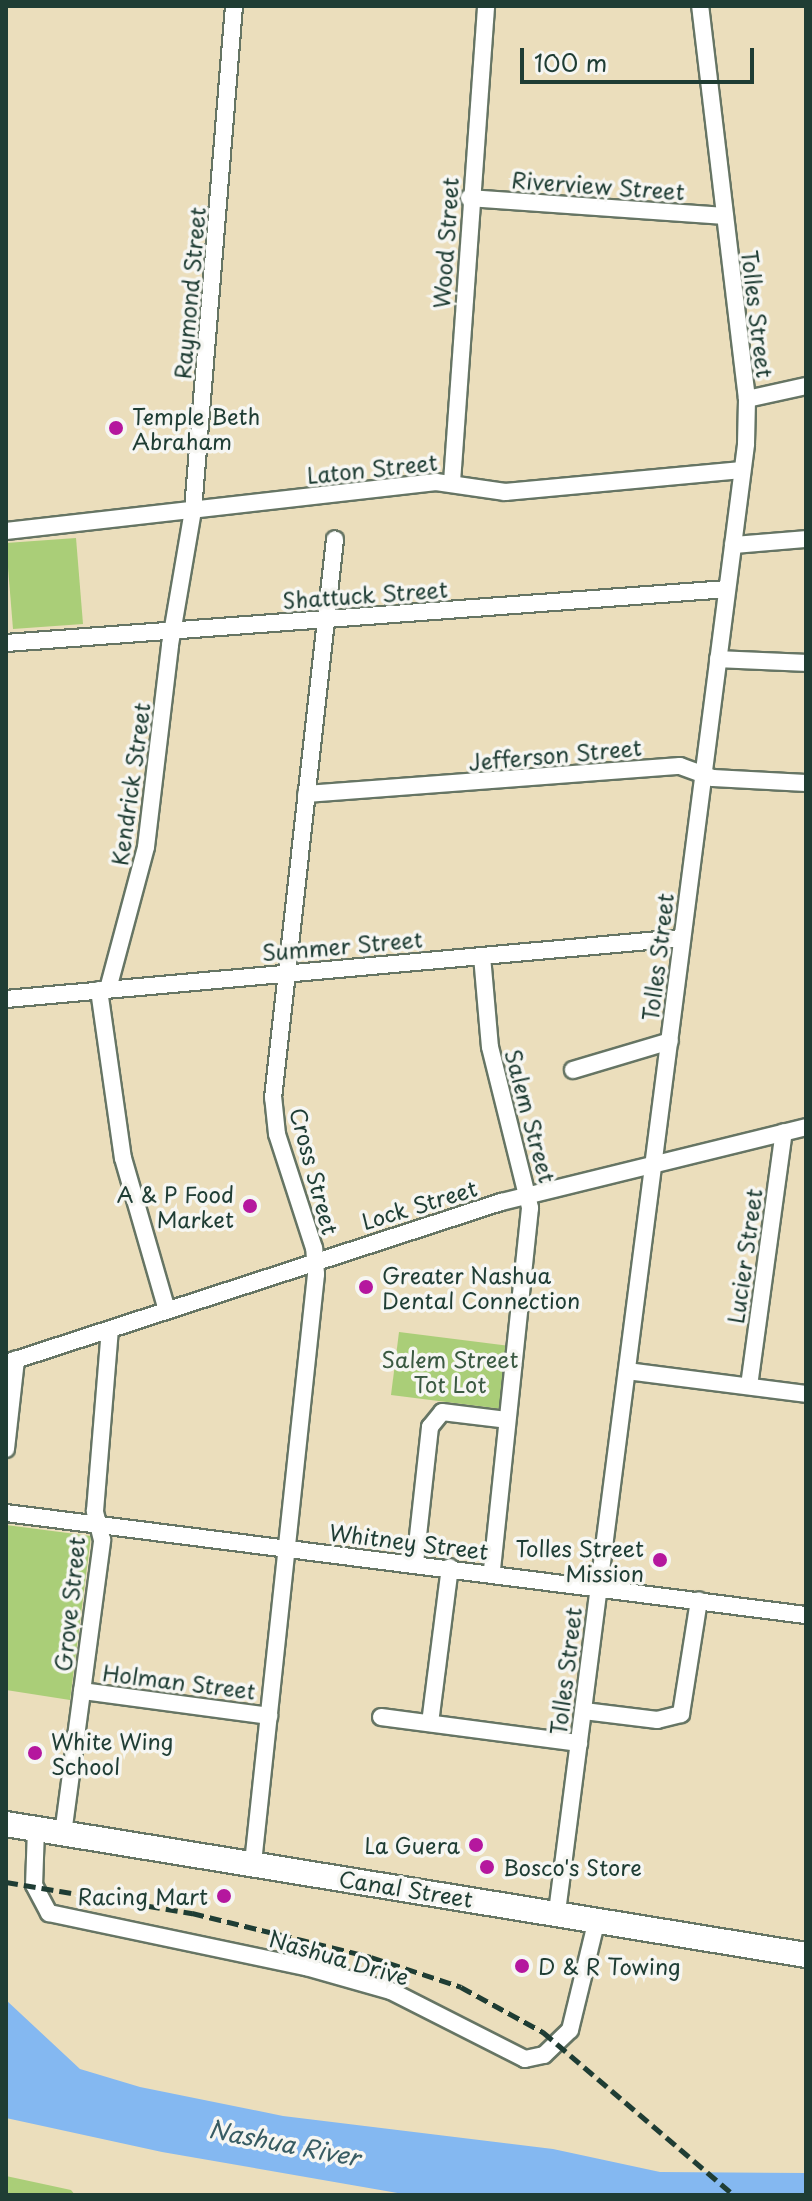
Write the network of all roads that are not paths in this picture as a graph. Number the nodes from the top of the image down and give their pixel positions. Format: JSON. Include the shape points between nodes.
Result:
{"nodes":[{"id":1,"x":234,"y":6,"type":"edge"},
{"id":2,"x":486,"y":6,"type":"edge"},
{"id":3,"x":700,"y":6,"type":"edge"},
{"id":4,"x":469,"y":198,"type":"junction"},
{"id":5,"x":724,"y":216,"type":"junction"},
{"id":6,"x":806,"y":386,"type":"edge"},
{"id":7,"x":747,"y":399,"type":"junction"},
{"id":8,"x":742,"y":470,"type":"junction"},
{"id":9,"x":452,"y":482,"type":"junction"},
{"id":10,"x":193,"y":510,"type":"junction"},
{"id":11,"x":6,"y":531,"type":"edge"},
{"id":12,"x":335,"y":539,"type":"dead end"},
{"id":13,"x":806,"y":539,"type":"edge"},
{"id":14,"x":733,"y":545,"type":"junction"},
{"id":15,"x":727,"y":589,"type":"junction"},
{"id":16,"x":325,"y":619,"type":"junction"},
{"id":17,"x":174,"y":631,"type":"junction"},
{"id":18,"x":6,"y":643,"type":"edge"},
{"id":19,"x":718,"y":659,"type":"junction"},
{"id":20,"x":806,"y":663,"type":"edge"},
{"id":21,"x":702,"y":773,"type":"junction"},
{"id":22,"x":806,"y":783,"type":"edge"},
{"id":23,"x":306,"y":794,"type":"junction"},
{"id":24,"x":682,"y":938,"type":"junction"},
{"id":25,"x":482,"y":956,"type":"junction"},
{"id":26,"x":287,"y":971,"type":"junction"},
{"id":27,"x":104,"y":989,"type":"junction"},
{"id":28,"x":6,"y":999,"type":"edge"},
{"id":29,"x":670,"y":1041,"type":"junction"},
{"id":30,"x":573,"y":1070,"type":"dead end"},
{"id":31,"x":806,"y":1127,"type":"edge"},
{"id":32,"x":784,"y":1132,"type":"junction"},
{"id":33,"x":653,"y":1161,"type":"junction"},
{"id":34,"x":530,"y":1195,"type":"junction"},
{"id":35,"x":315,"y":1259,"type":"junction"},
{"id":36,"x":167,"y":1310,"type":"junction"},
{"id":37,"x":110,"y":1330,"type":"junction"},
{"id":38,"x":11,"y":1361,"type":"edge"},
{"id":39,"x":627,"y":1371,"type":"junction"},
{"id":40,"x":749,"y":1386,"type":"junction"},
{"id":41,"x":806,"y":1394,"type":"edge"},
{"id":42,"x":507,"y":1420,"type":"junction"},
{"id":43,"x":6,"y":1449,"type":"edge"},
{"id":44,"x":6,"y":1513,"type":"edge"},
{"id":45,"x":99,"y":1525,"type":"junction"},
{"id":46,"x":288,"y":1549,"type":"junction"},
{"id":47,"x":415,"y":1563,"type":"junction"},
{"id":48,"x":450,"y":1567,"type":"junction"},
{"id":49,"x":492,"y":1572,"type":"junction"},
{"id":50,"x":598,"y":1586,"type":"junction"},
{"id":51,"x":699,"y":1600,"type":"junction"},
{"id":52,"x":806,"y":1615,"type":"edge"},
{"id":53,"x":82,"y":1691,"type":"junction"},
{"id":54,"x":584,"y":1711,"type":"junction"},
{"id":55,"x":269,"y":1716,"type":"junction"},
{"id":56,"x":381,"y":1717,"type":"dead end"},
{"id":57,"x":430,"y":1723,"type":"junction"},
{"id":58,"x":579,"y":1743,"type":"junction"},
{"id":59,"x":6,"y":1824,"type":"edge"},
{"id":60,"x":36,"y":1829,"type":"junction"},
{"id":61,"x":63,"y":1834,"type":"junction"},
{"id":62,"x":253,"y":1863,"type":"junction"},
{"id":63,"x":557,"y":1912,"type":"junction"},
{"id":64,"x":597,"y":1919,"type":"junction"},
{"id":65,"x":806,"y":1955,"type":"edge"}],
"edges":[{"from":1,"to":10,"type":"street","name":"Raymond Street"},
{"from":2,"to":4,"type":"street","name":"Wood Street"},
{"from":3,"to":5,"type":"street","name":"Tolles Street"},
{"from":4,"to":5,"type":"street","name":"Riverview Street"},
{"from":4,"to":9,"type":"street","name":"Wood Street"},
{"from":5,"to":7,"type":"street","name":"Tolles Street"},
{"from":6,"to":7,"type":"street"},
{"from":7,"to":8,"type":"street","name":"Tolles Street"},
{"from":8,"to":9,"type":"street","name":"Laton Street","via":[[505,492]]},
{"from":8,"to":14,"type":"street","name":"Tolles Street"},
{"from":9,"to":10,"type":"street","name":"Laton Street"},
{"from":10,"to":11,"type":"street","name":"Laton Street"},
{"from":10,"to":17,"type":"street","name":"Raymond Street"},
{"from":12,"to":16,"type":"street","name":"Cross Street"},
{"from":13,"to":14,"type":"street"},
{"from":14,"to":15,"type":"street","name":"Tolles Street"},
{"from":15,"to":16,"type":"street","name":"Shattuck Street"},
{"from":15,"to":19,"type":"street","name":"Tolles Street"},
{"from":16,"to":17,"type":"street","name":"Shattuck Street"},
{"from":16,"to":23,"type":"street","name":"Cross Street"},
{"from":17,"to":18,"type":"street","name":"Shattuck Street"},
{"from":17,"to":27,"type":"street","name":"Kendrick Street","via":[[146,847]]},
{"from":19,"to":20,"type":"street"},
{"from":19,"to":21,"type":"street","name":"Tolles Street"},
{"from":21,"to":22,"type":"street","name":"Jefferson Street"},
{"from":21,"to":23,"type":"street","name":"Jefferson Street","via":[[680,766]]},
{"from":21,"to":24,"type":"street","name":"Tolles Street"},
{"from":23,"to":26,"type":"street","name":"Cross Street"},
{"from":24,"to":25,"type":"street","name":"Summer Street"},
{"from":24,"to":29,"type":"street","name":"Tolles Street"},
{"from":25,"to":26,"type":"street","name":"Summer Street"},
{"from":25,"to":34,"type":"street","name":"Salem Street","via":[[490,1047]]},
{"from":26,"to":27,"type":"street","name":"Summer Street"},
{"from":26,"to":35,"type":"street","name":"Cross Street","via":[[274,1116]]},
{"from":27,"to":28,"type":"street","name":"Summer Street"},
{"from":27,"to":36,"type":"street","name":"Kendrick Street","via":[[123,1158]]},
{"from":29,"to":30,"type":"street"},
{"from":29,"to":33,"type":"street","name":"Tolles Street"},
{"from":31,"to":32,"type":"street","name":"Lock Street"},
{"from":32,"to":33,"type":"street","name":"Lock Street"},
{"from":32,"to":40,"type":"street","name":"Lucier Street"},
{"from":33,"to":34,"type":"street","name":"Lock Street"},
{"from":33,"to":39,"type":"street","name":"Tolles Street"},
{"from":34,"to":35,"type":"street","name":"Lock Street"},
{"from":34,"to":42,"type":"street","name":"Salem Street"},
{"from":35,"to":36,"type":"street","name":"Lock Street"},
{"from":35,"to":46,"type":"street","name":"Cross Street"},
{"from":36,"to":37,"type":"street","name":"Lock Street"},
{"from":37,"to":38,"type":"street","name":"Lock Street"},
{"from":37,"to":45,"type":"street","name":"Grove Street"},
{"from":38,"to":43,"type":"street"},
{"from":39,"to":40,"type":"street"},
{"from":39,"to":50,"type":"street","name":"Tolles Street"},
{"from":40,"to":41,"type":"street"},
{"from":42,"to":47,"type":"street","via":[[442,1412],[430,1427]]},
{"from":42,"to":49,"type":"street","name":"Salem Street"},
{"from":44,"to":45,"type":"street","name":"Whitney Street"},
{"from":45,"to":46,"type":"street","name":"Whitney Street"},
{"from":45,"to":53,"type":"street","name":"Grove Street","via":[[102,1540]]},
{"from":46,"to":47,"type":"street","name":"Whitney Street"},
{"from":46,"to":55,"type":"street","name":"Cross Street"},
{"from":47,"to":48,"type":"street","name":"Whitney Street"},
{"from":48,"to":49,"type":"street","name":"Whitney Street"},
{"from":48,"to":57,"type":"street"},
{"from":49,"to":50,"type":"street","name":"Whitney Street"},
{"from":50,"to":51,"type":"street","name":"Whitney Street"},
{"from":50,"to":54,"type":"street","name":"Tolles Street"},
{"from":51,"to":52,"type":"street","name":"Whitney Street"},
{"from":51,"to":54,"type":"street","via":[[681,1714],[657,1720]]},
{"from":53,"to":55,"type":"street","name":"Holman Street"},
{"from":53,"to":61,"type":"street","name":"Grove Street"},
{"from":54,"to":58,"type":"street","name":"Tolles Street"},
{"from":55,"to":62,"type":"street","name":"Cross Street"},
{"from":56,"to":57,"type":"street"},
{"from":57,"to":58,"type":"street"},
{"from":58,"to":63,"type":"street","name":"Tolles Street"},
{"from":59,"to":60,"type":"street","name":"Canal Street"},
{"from":60,"to":61,"type":"street","name":"Canal Street"},
{"from":60,"to":64,"type":"street","name":"Nashua Drive","via":[[34,1885],[49,1913],[306,1967],[391,1991],[528,2059],[548,2053],[570,2030]]},
{"from":61,"to":62,"type":"street","name":"Canal Street"},
{"from":62,"to":63,"type":"street","name":"Canal Street"},
{"from":63,"to":64,"type":"street","name":"Canal Street"},
{"from":64,"to":65,"type":"street","name":"Canal Street"}]}
